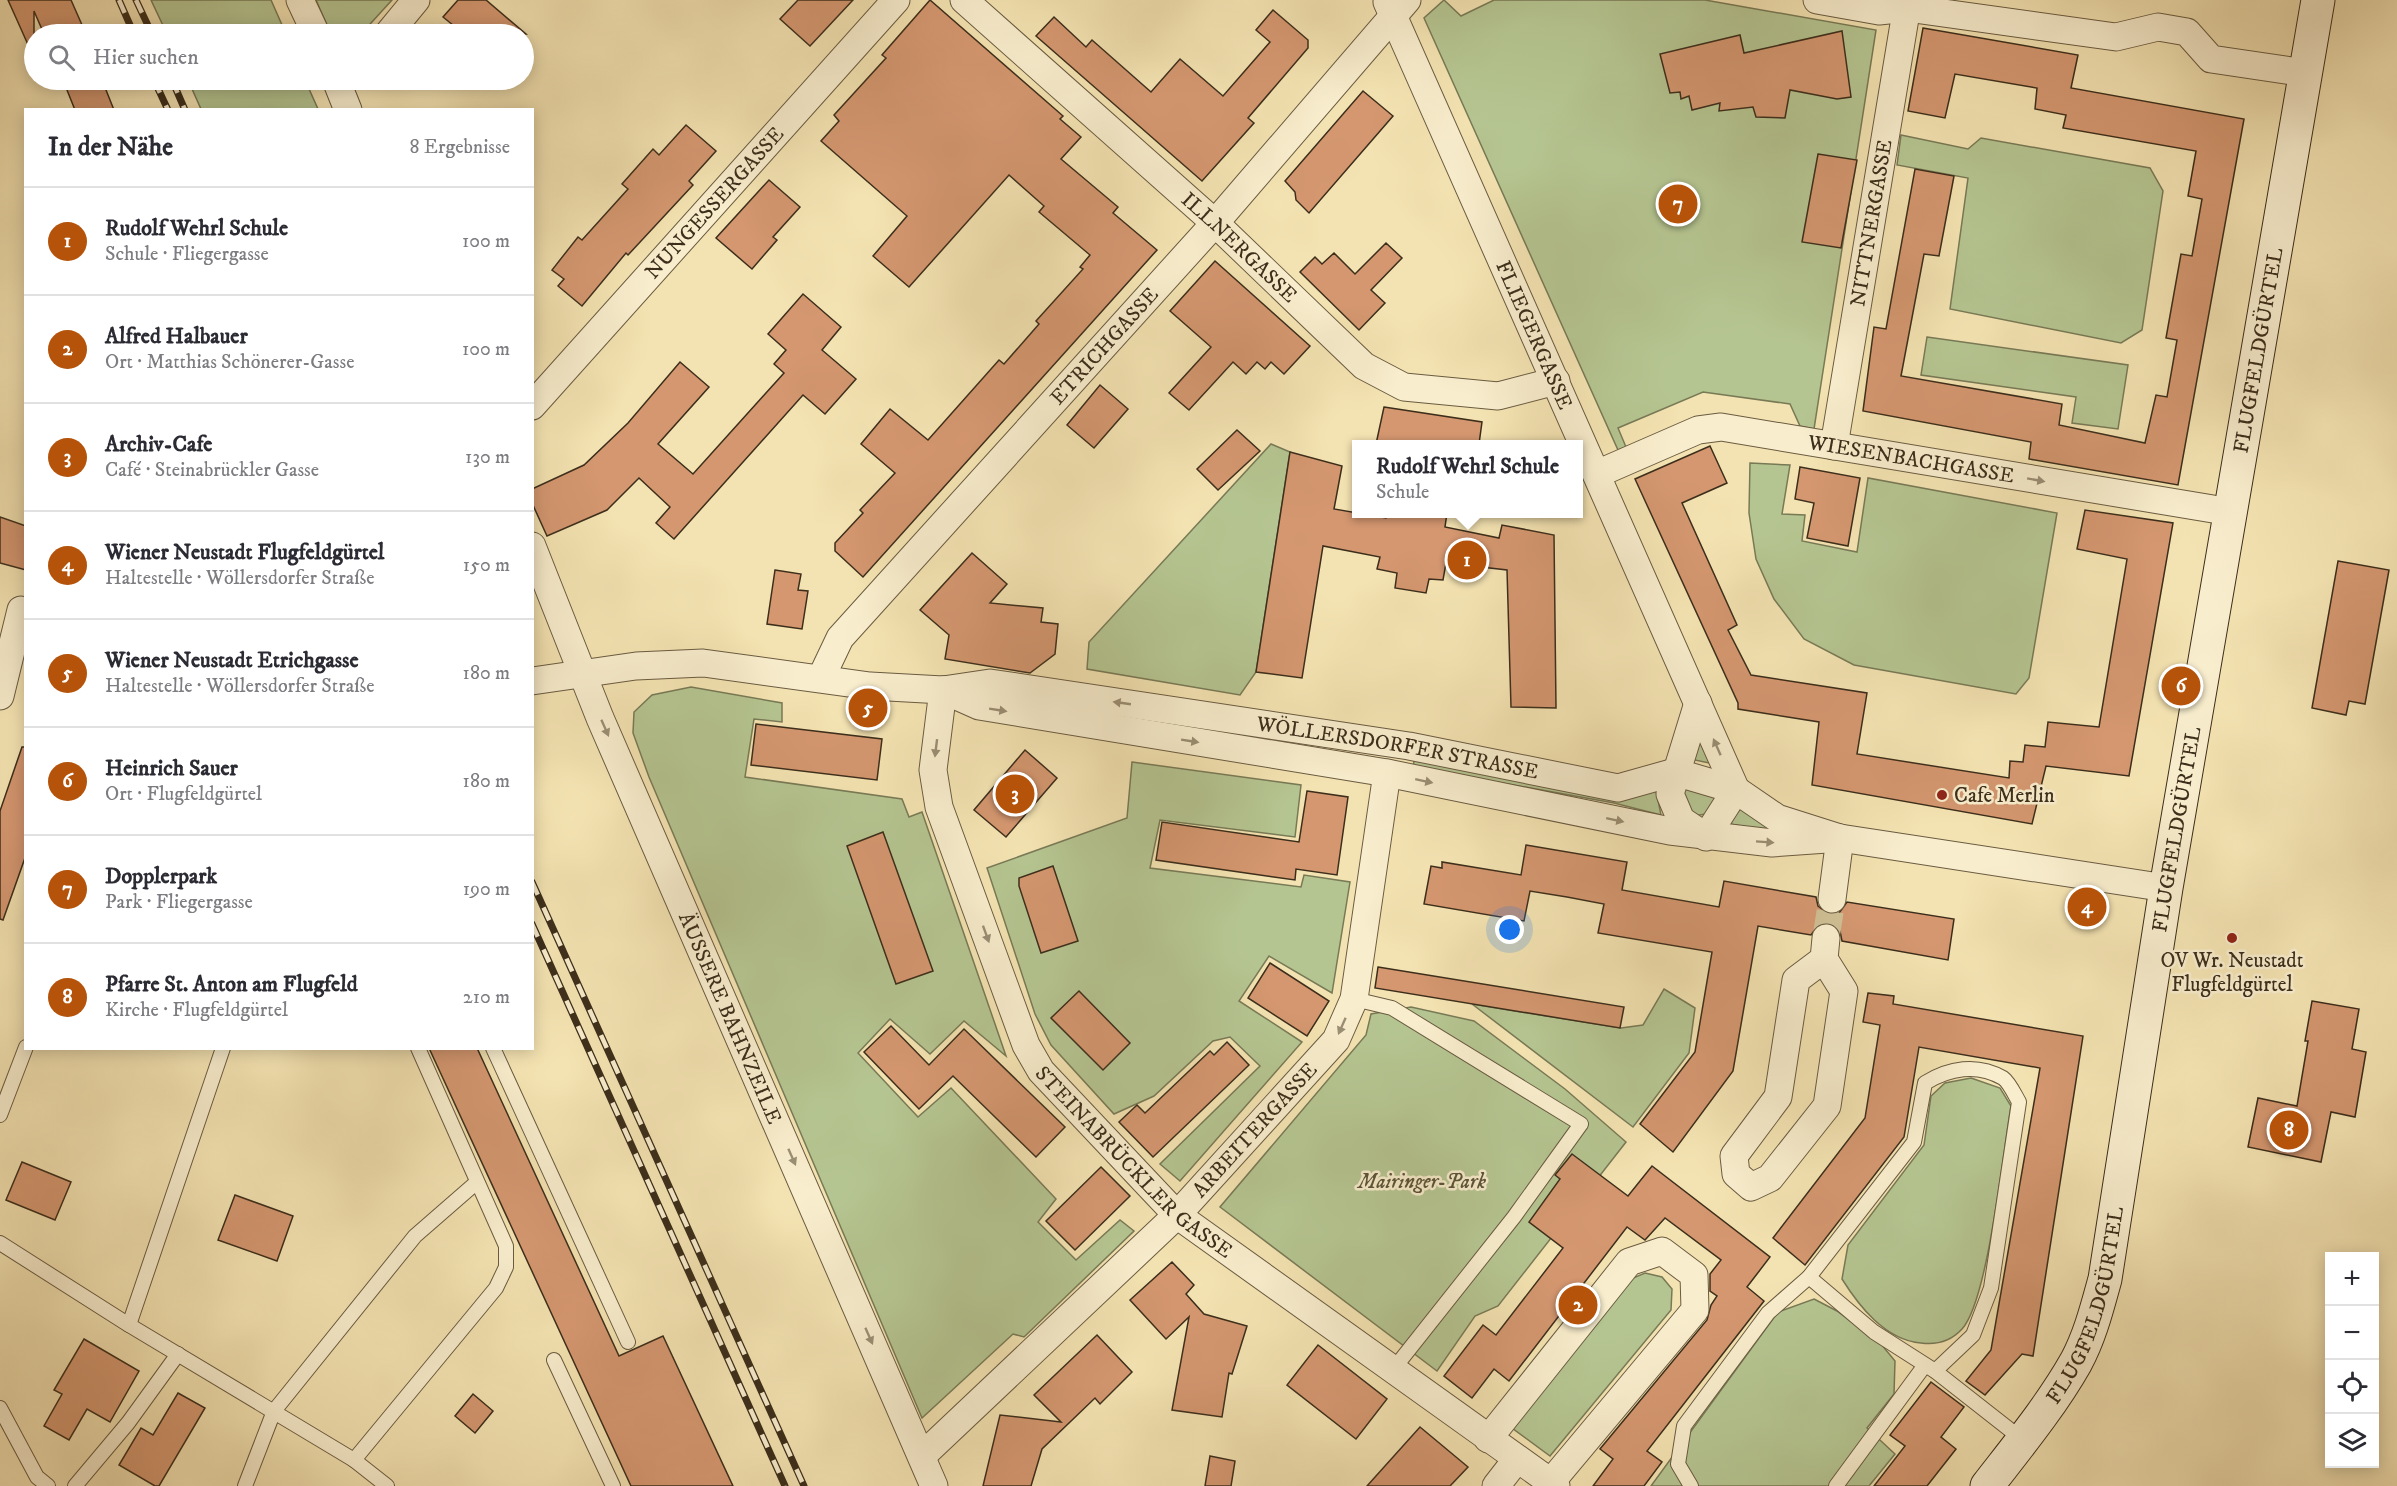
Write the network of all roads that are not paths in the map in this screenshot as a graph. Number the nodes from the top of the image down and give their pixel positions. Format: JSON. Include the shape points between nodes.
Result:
{"nodes":[{"id":1,"x":300,"y":0,"type":"edge"},
{"id":2,"x":416,"y":0,"type":"edge"},
{"id":3,"x":896,"y":0,"type":"edge"},
{"id":4,"x":963,"y":0,"type":"edge"},
{"id":5,"x":1817,"y":0,"type":"edge"},
{"id":6,"x":2318,"y":0,"type":"edge"},
{"id":7,"x":1907,"y":4,"type":"edge"},
{"id":8,"x":1395,"y":5,"type":"edge"},
{"id":9,"x":311,"y":24,"type":"edge"},
{"id":10,"x":396,"y":24,"type":"edge"},
{"id":11,"x":2306,"y":73,"type":"junction"},
{"id":12,"x":342,"y":90,"type":"edge"},
{"id":13,"x":347,"y":108,"type":"edge"},
{"id":14,"x":1215,"y":223,"type":"junction"},
{"id":15,"x":1556,"y":381,"type":"junction"},
{"id":16,"x":534,"y":404,"type":"edge"},
{"id":17,"x":1582,"y":440,"type":"edge"},
{"id":18,"x":1583,"y":442,"type":"edge"},
{"id":19,"x":1834,"y":446,"type":"junction"},
{"id":20,"x":1597,"y":474,"type":"junction"},
{"id":21,"x":2231,"y":513,"type":"junction"},
{"id":22,"x":534,"y":551,"type":"edge"},
{"id":23,"x":16,"y":608,"type":"edge"},
{"id":24,"x":584,"y":673,"type":"junction"},
{"id":25,"x":821,"y":678,"type":"junction"},
{"id":26,"x":534,"y":681,"type":"edge"},
{"id":27,"x":943,"y":690,"type":"junction"},
{"id":28,"x":0,"y":696,"type":"edge"},
{"id":29,"x":1698,"y":703,"type":"junction"},
{"id":30,"x":1675,"y":772,"type":"junction"},
{"id":31,"x":1387,"y":773,"type":"junction"},
{"id":32,"x":1736,"y":790,"type":"junction"},
{"id":33,"x":1706,"y":837,"type":"junction"},
{"id":34,"x":1840,"y":838,"type":"junction"},
{"id":35,"x":2166,"y":888,"type":"junction"},
{"id":36,"x":1832,"y":899,"type":"tunnel mouth"},
{"id":37,"x":1825,"y":949,"type":"joint"},
{"id":38,"x":1354,"y":999,"type":"junction"},
{"id":39,"x":25,"y":1050,"type":"edge"},
{"id":40,"x":222,"y":1050,"type":"edge"},
{"id":41,"x":419,"y":1050,"type":"edge"},
{"id":42,"x":494,"y":1050,"type":"edge"},
{"id":43,"x":0,"y":1115,"type":"edge"},
{"id":44,"x":477,"y":1182,"type":"junction"},
{"id":45,"x":1177,"y":1215,"type":"junction"},
{"id":46,"x":0,"y":1243,"type":"edge"},
{"id":47,"x":1809,"y":1277,"type":"junction"},
{"id":48,"x":129,"y":1325,"type":"junction"},
{"id":49,"x":628,"y":1342,"type":"dead end"},
{"id":50,"x":178,"y":1354,"type":"junction"},
{"id":51,"x":554,"y":1360,"type":"dead end"},
{"id":52,"x":1930,"y":1368,"type":"junction"},
{"id":53,"x":1392,"y":1371,"type":"junction"},
{"id":54,"x":0,"y":1408,"type":"edge"},
{"id":55,"x":274,"y":1411,"type":"junction"},
{"id":56,"x":1488,"y":1439,"type":"junction"},
{"id":57,"x":2022,"y":1440,"type":"junction"},
{"id":58,"x":922,"y":1456,"type":"junction"},
{"id":59,"x":1517,"y":1459,"type":"junction"},
{"id":60,"x":354,"y":1460,"type":"junction"},
{"id":61,"x":1553,"y":1484,"type":"edge"},
{"id":62,"x":48,"y":1486,"type":"edge"},
{"id":63,"x":75,"y":1486,"type":"edge"},
{"id":64,"x":245,"y":1486,"type":"edge"},
{"id":65,"x":387,"y":1486,"type":"edge"},
{"id":66,"x":613,"y":1486,"type":"edge"},
{"id":67,"x":934,"y":1486,"type":"edge"},
{"id":68,"x":1496,"y":1486,"type":"edge"},
{"id":69,"x":1691,"y":1486,"type":"edge"},
{"id":70,"x":1836,"y":1486,"type":"edge"},
{"id":71,"x":1987,"y":1486,"type":"edge"}],
"edges":[{"from":1,"to":9,"type":"street"},
{"from":2,"to":10,"type":"street"},
{"from":3,"to":16,"type":"street","name":"NUNGESSERGASSE"},
{"from":4,"to":14,"type":"street","name":"ILLNERGASSE"},
{"from":5,"to":7,"type":"street","via":[[1879,11]]},
{"from":6,"to":11,"type":"street","name":"FLUGFELDGÜRTEL"},
{"from":7,"to":11,"type":"street","via":[[2116,37],[2158,27],[2187,32],[2211,59]]},
{"from":7,"to":19,"type":"street","name":"NITTNERGASSE"},
{"from":8,"to":14,"type":"street","name":"ETRICHGASSE"},
{"from":8,"to":15,"type":"street","name":"FLIEGERGASSE"},
{"from":11,"to":21,"type":"street","name":"FLUGFELDGÜRTEL"},
{"from":12,"to":13,"type":"street"},
{"from":14,"to":15,"type":"street","name":"ILLNERGASSE","via":[[1364,366],[1404,387],[1497,396]]},
{"from":14,"to":25,"type":"street","name":"ETRICHGASSE","via":[[840,638]]},
{"from":15,"to":17,"type":"street","name":"FLIEGERGASSE"},
{"from":18,"to":20,"type":"street","name":"FLIEGERGASSE"},
{"from":19,"to":20,"type":"street","name":"WIESENBACHGASSE","via":[[1721,427],[1698,430]]},
{"from":19,"to":21,"type":"street","name":"WIESENBACHGASSE","one_way":true},
{"from":20,"to":29,"type":"street","name":"FLIEGERGASSE"},
{"from":21,"to":35,"type":"street","name":"FLUGFELDGÜRTEL"},
{"from":22,"to":24,"type":"street","name":"ÄUSSERE BAHNZEILE"},
{"from":23,"to":28,"type":"street"},
{"from":24,"to":25,"type":"street","name":"WÖLLERSDORFER STRASSE","via":[[703,663]]},
{"from":24,"to":26,"type":"street","name":"WÖLLERSDORFER STRASSE"},
{"from":24,"to":58,"type":"street","name":"ÄUSSERE BAHNZEILE","one_way":true,"via":[[600,718]]},
{"from":25,"to":27,"type":"street","name":"WÖLLERSDORFER STRASSE","via":[[870,686]]},
{"from":30,"to":27,"type":"street","name":"WÖLLERSDORFER STRASSE","one_way":true,"via":[[1618,788],[1409,746],[990,683]]},
{"from":27,"to":31,"type":"street","name":"WÖLLERSDORFER STRASSE","one_way":true,"via":[[979,706]]},
{"from":27,"to":45,"type":"street","name":"STEINABRÜCKLER GASSE","one_way":true,"via":[[933,770],[939,807],[1026,1045],[1041,1071]]},
{"from":29,"to":30,"type":"street"},
{"from":32,"to":29,"type":"street","name":"FLIEGERGASSE","one_way":true},
{"from":30,"to":32,"type":"street","name":"WÖLLERSDORFER STRASSE"},
{"from":30,"to":33,"type":"street","via":[[1670,794],[1681,820]]},
{"from":31,"to":33,"type":"street","name":"WÖLLERSDORFER STRASSE","one_way":true},
{"from":31,"to":38,"type":"street","name":"ARBEITERGASSE"},
{"from":32,"to":33,"type":"street"},
{"from":32,"to":34,"type":"street","name":"WÖLLERSDORFER STRASSE","via":[[1777,818]]},
{"from":33,"to":34,"type":"street","name":"WÖLLERSDORFER STRASSE","one_way":true,"via":[[1772,843]]},
{"from":34,"to":35,"type":"street","name":"WÖLLERSDORFER STRASSE"},
{"from":34,"to":36,"type":"street"},
{"from":35,"to":57,"type":"street","name":"FLUGFELDGÜRTEL","via":[[2094,1321],[2077,1361]]},
{"from":37,"to":37,"type":"street","via":[[1796,980],[1778,1097],[1734,1156],[1736,1174],[1751,1187],[1770,1178],[1827,1106],[1844,991]]},
{"from":38,"to":45,"type":"street","name":"ARBEITERGASSE","one_way":true,"via":[[1336,1040]]},
{"from":38,"to":53,"type":"lane","via":[[1392,1008],[1581,1124],[1514,1217]]},
{"from":39,"to":43,"type":"lane"},
{"from":40,"to":48,"type":"lane"},
{"from":41,"to":44,"type":"lane"},
{"from":42,"to":49,"type":"lane"},
{"from":44,"to":55,"type":"lane","via":[[415,1236]]},
{"from":44,"to":60,"type":"lane","via":[[506,1246],[506,1268],[496,1288]]},
{"from":45,"to":53,"type":"street","name":"STEINABRÜCKLER GASSE"},
{"from":45,"to":58,"type":"street","name":"ARBEITERGASSE"},
{"from":46,"to":48,"type":"lane"},
{"from":47,"to":52,"type":"lane","via":[[1874,1332]]},
{"from":47,"to":52,"type":"lane","via":[[1914,1142],[1925,1083],[1944,1072],[1971,1068],[2004,1079],[2019,1102],[1991,1288],[1973,1335]]},
{"from":47,"to":69,"type":"lane","via":[[1768,1313],[1684,1426],[1678,1464]]},
{"from":48,"to":50,"type":"lane"},
{"from":50,"to":55,"type":"lane"},
{"from":50,"to":63,"type":"lane","via":[[128,1423]]},
{"from":51,"to":66,"type":"lane"},
{"from":52,"to":57,"type":"lane"},
{"from":52,"to":70,"type":"lane"},
{"from":53,"to":56,"type":"street","name":"STEINABRÜCKLER GASSE"},
{"from":54,"to":62,"type":"lane","via":[[37,1477]]},
{"from":55,"to":60,"type":"lane"},
{"from":55,"to":64,"type":"lane"},
{"from":56,"to":59,"type":"street","name":"STEINABRÜCKLER GASSE"},
{"from":56,"to":61,"type":"street","via":[[1629,1262],[1662,1251],[1694,1275],[1695,1310]]},
{"from":57,"to":71,"type":"street","name":"FLUGFELDGÜRTEL"},
{"from":58,"to":67,"type":"street","name":"ÄUSSERE BAHNZEILE"},
{"from":59,"to":61,"type":"street","name":"STEINABRÜCKLER GASSE"},
{"from":59,"to":68,"type":"street"},
{"from":60,"to":65,"type":"lane"}]}
